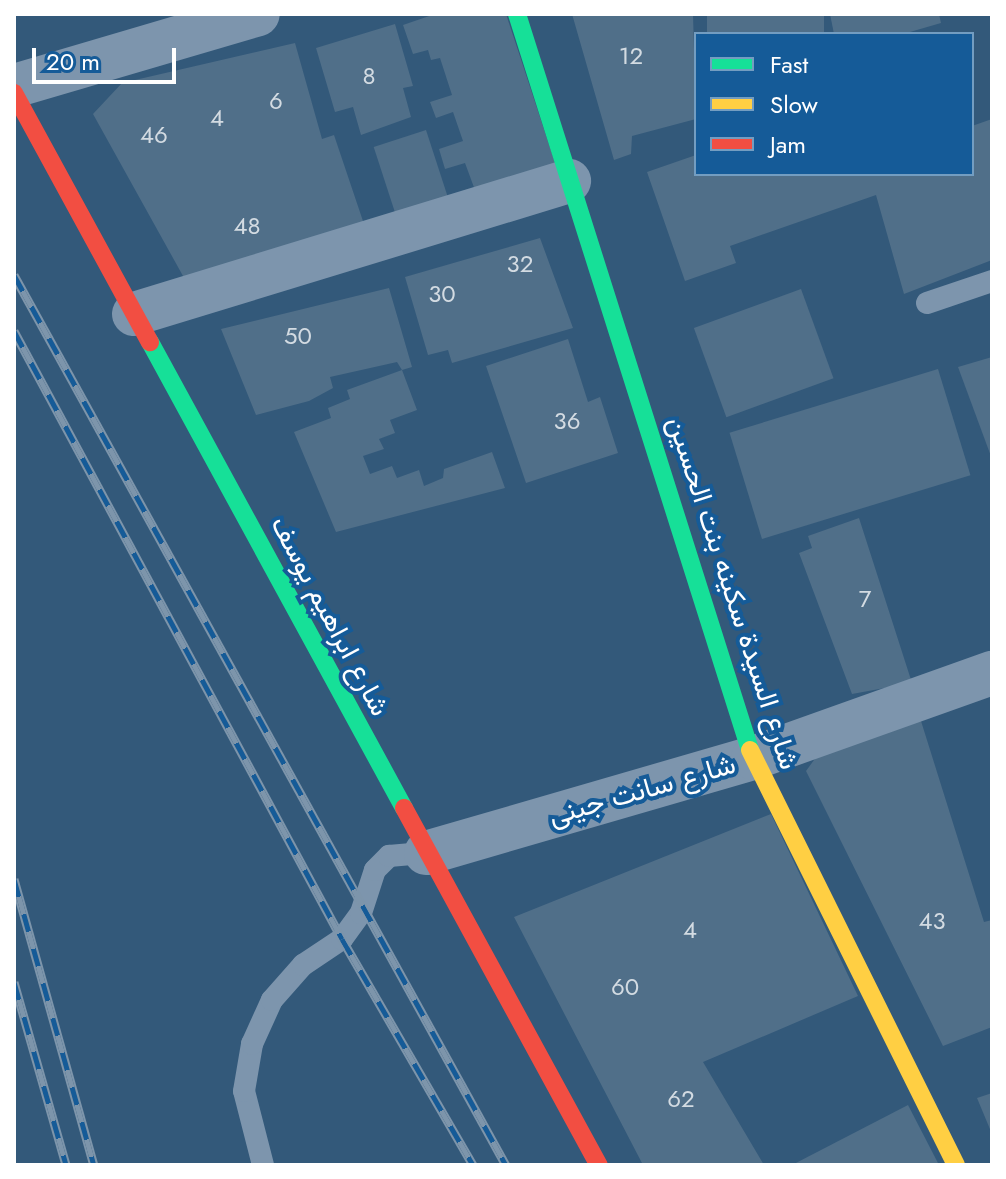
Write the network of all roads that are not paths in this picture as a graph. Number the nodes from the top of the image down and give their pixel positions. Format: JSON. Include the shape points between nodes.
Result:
{"nodes":[{"id":1,"x":258,"y":14,"type":"edge"},
{"id":2,"x":517,"y":14,"type":"edge"},
{"id":3,"x":14,"y":86,"type":"edge"},
{"id":4,"x":14,"y":93,"type":"edge"},
{"id":5,"x":569,"y":181,"type":"junction"},
{"id":6,"x":992,"y":281,"type":"edge"},
{"id":7,"x":927,"y":303,"type":"dead end"},
{"id":8,"x":134,"y":314,"type":"junction"},
{"id":9,"x":992,"y":673,"type":"edge"},
{"id":10,"x":753,"y":758,"type":"junction"},
{"id":11,"x":426,"y":853,"type":"junction"},
{"id":12,"x":263,"y":1165,"type":"edge"},
{"id":13,"x":599,"y":1165,"type":"edge"},
{"id":14,"x":956,"y":1165,"type":"edge"}],
"edges":[{"from":1,"to":3,"type":"street"},
{"from":2,"to":5,"type":"street","name":"شارع السيدة سكينه بنت الحسين"},
{"from":4,"to":8,"type":"street","name":"شارع ابراهيم يوسف"},
{"from":5,"to":8,"type":"street"},
{"from":5,"to":10,"type":"street","name":"شارع السيدة سكينه بنت الحسين"},
{"from":6,"to":7,"type":"lane"},
{"from":8,"to":11,"type":"street","name":"شارع ابراهيم يوسف"},
{"from":9,"to":10,"type":"street","name":"شارع سانت جينى"},
{"from":10,"to":11,"type":"street","name":"شارع سانت جينى"},
{"from":10,"to":14,"type":"street","name":"شارع السيدة سكينه بنت الحسين"},
{"from":11,"to":12,"type":"lane","via":[[407,851],[382,863],[342,939],[303,965],[272,1000],[252,1044],[244,1091]]},
{"from":11,"to":13,"type":"street","name":"شارع ابراهيم يوسف"}]}
